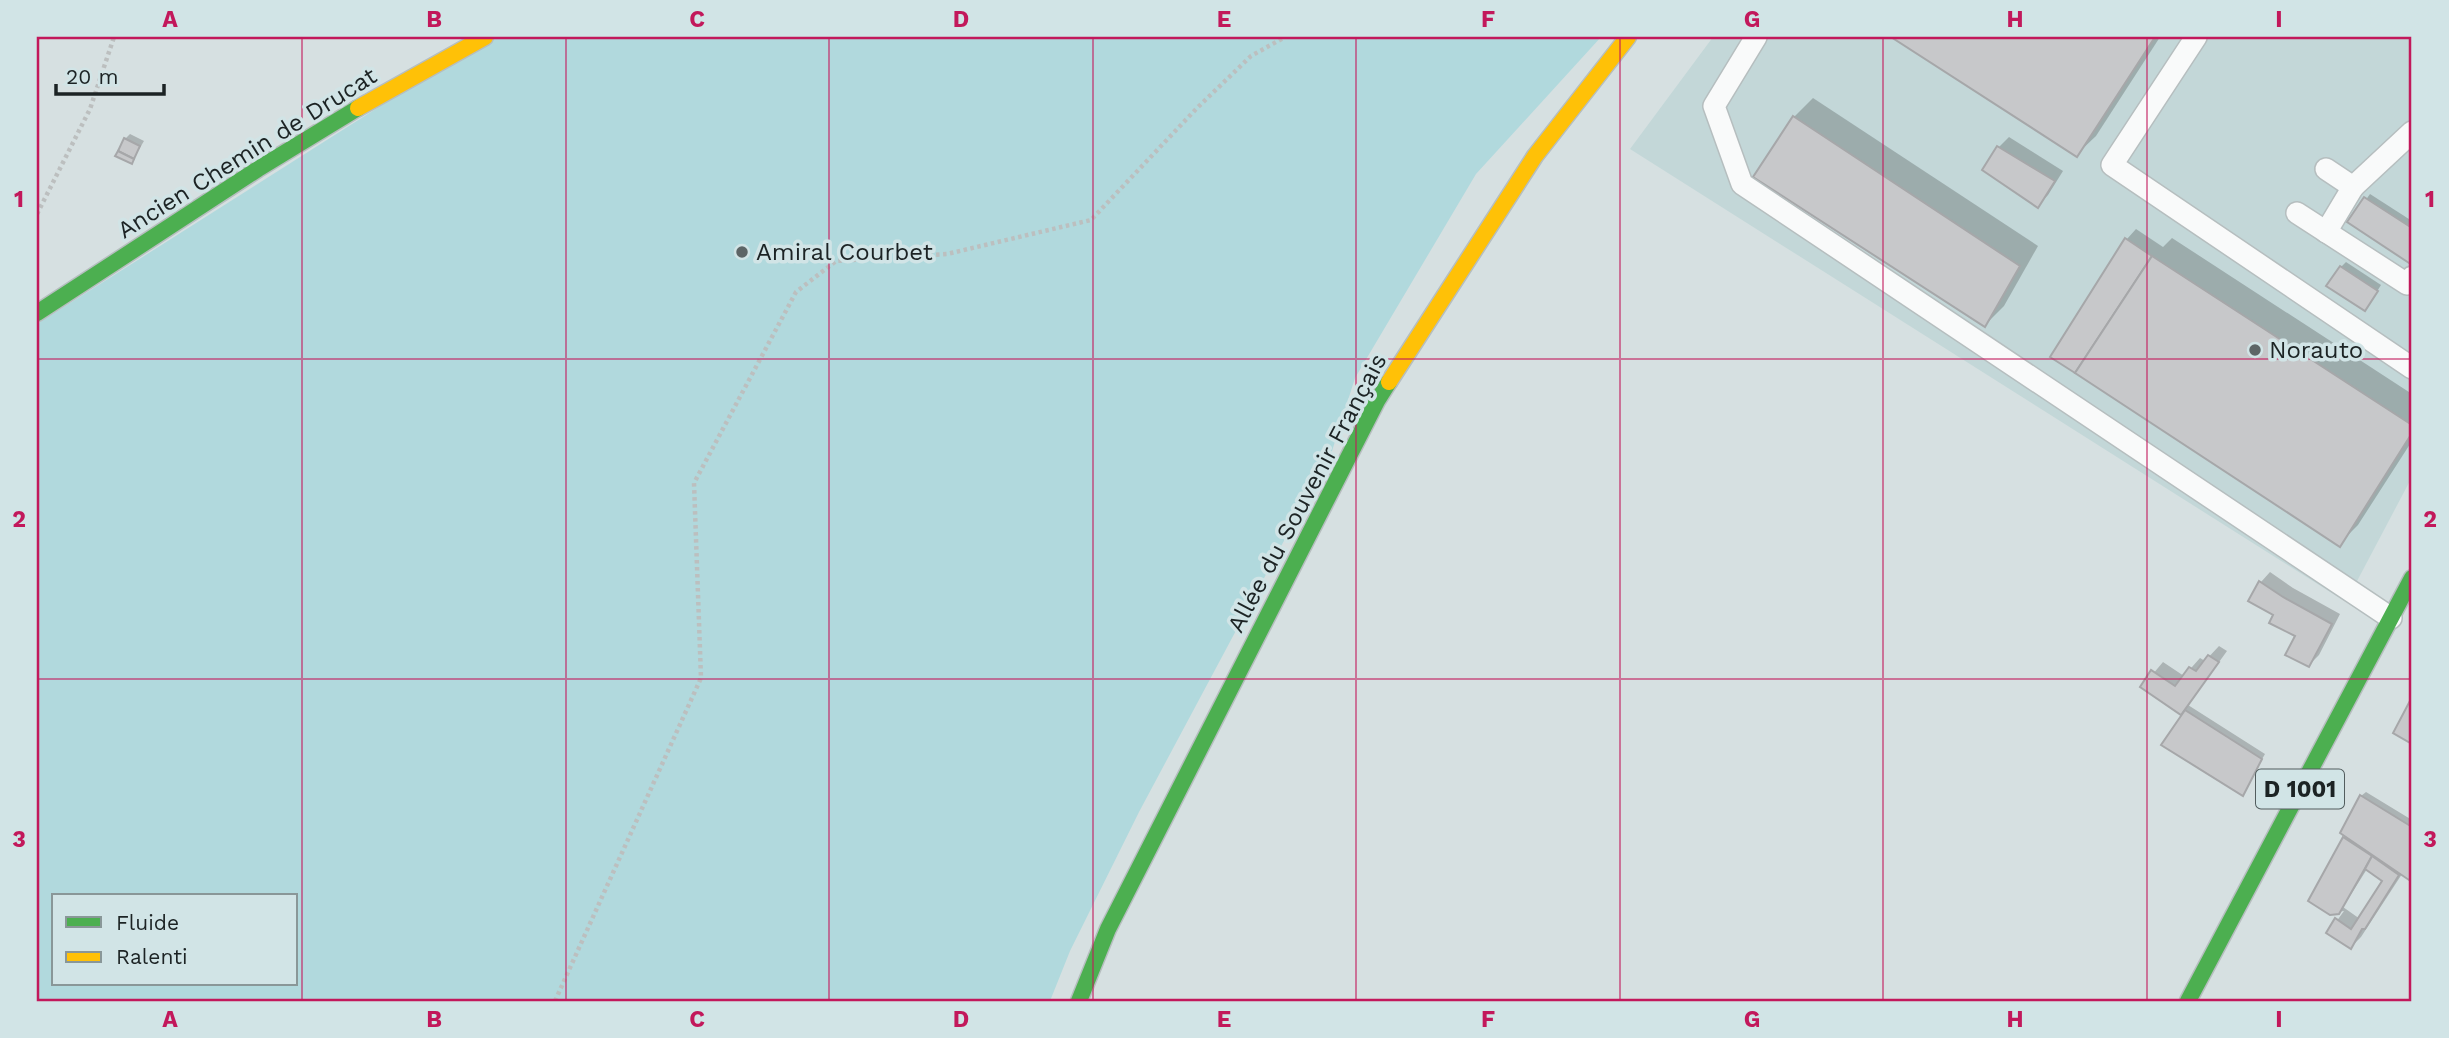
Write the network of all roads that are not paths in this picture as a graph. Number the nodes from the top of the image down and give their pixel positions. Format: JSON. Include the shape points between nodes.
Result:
{"nodes":[{"id":1,"x":485,"y":37,"type":"edge"},
{"id":2,"x":1628,"y":37,"type":"edge"},
{"id":3,"x":1756,"y":37,"type":"edge"},
{"id":4,"x":2196,"y":37,"type":"edge"},
{"id":5,"x":2412,"y":132,"type":"edge"},
{"id":6,"x":2326,"y":169,"type":"dead end"},
{"id":7,"x":2353,"y":187,"type":"junction"},
{"id":8,"x":2297,"y":213,"type":"dead end"},
{"id":9,"x":2326,"y":232,"type":"junction"},
{"id":10,"x":2412,"y":277,"type":"edge"},
{"id":11,"x":37,"y":313,"type":"edge"},
{"id":12,"x":2412,"y":368,"type":"edge"},
{"id":13,"x":2412,"y":578,"type":"edge"},
{"id":14,"x":2391,"y":618,"type":"junction"},
{"id":15,"x":1079,"y":1001,"type":"edge"},
{"id":16,"x":2188,"y":1001,"type":"edge"}],
"edges":[{"from":1,"to":11,"type":"street","name":"Ancien Chemin de Drucat","via":[[274,160]]},
{"from":2,"to":15,"type":"street","name":"Allée du Souvenir Français","via":[[1535,156],[1377,401],[1108,929]]},
{"from":3,"to":14,"type":"lane","via":[[1714,106],[1742,184]]},
{"from":4,"to":12,"type":"lane","via":[[2112,165]]},
{"from":5,"to":7,"type":"lane"},
{"from":6,"to":7,"type":"lane"},
{"from":7,"to":9,"type":"lane"},
{"from":8,"to":9,"type":"lane"},
{"from":9,"to":10,"type":"lane","via":[[2407,284]]},
{"from":13,"to":14,"type":"street","number":"D 1001"},
{"from":14,"to":16,"type":"street","number":"D 1001"}]}
